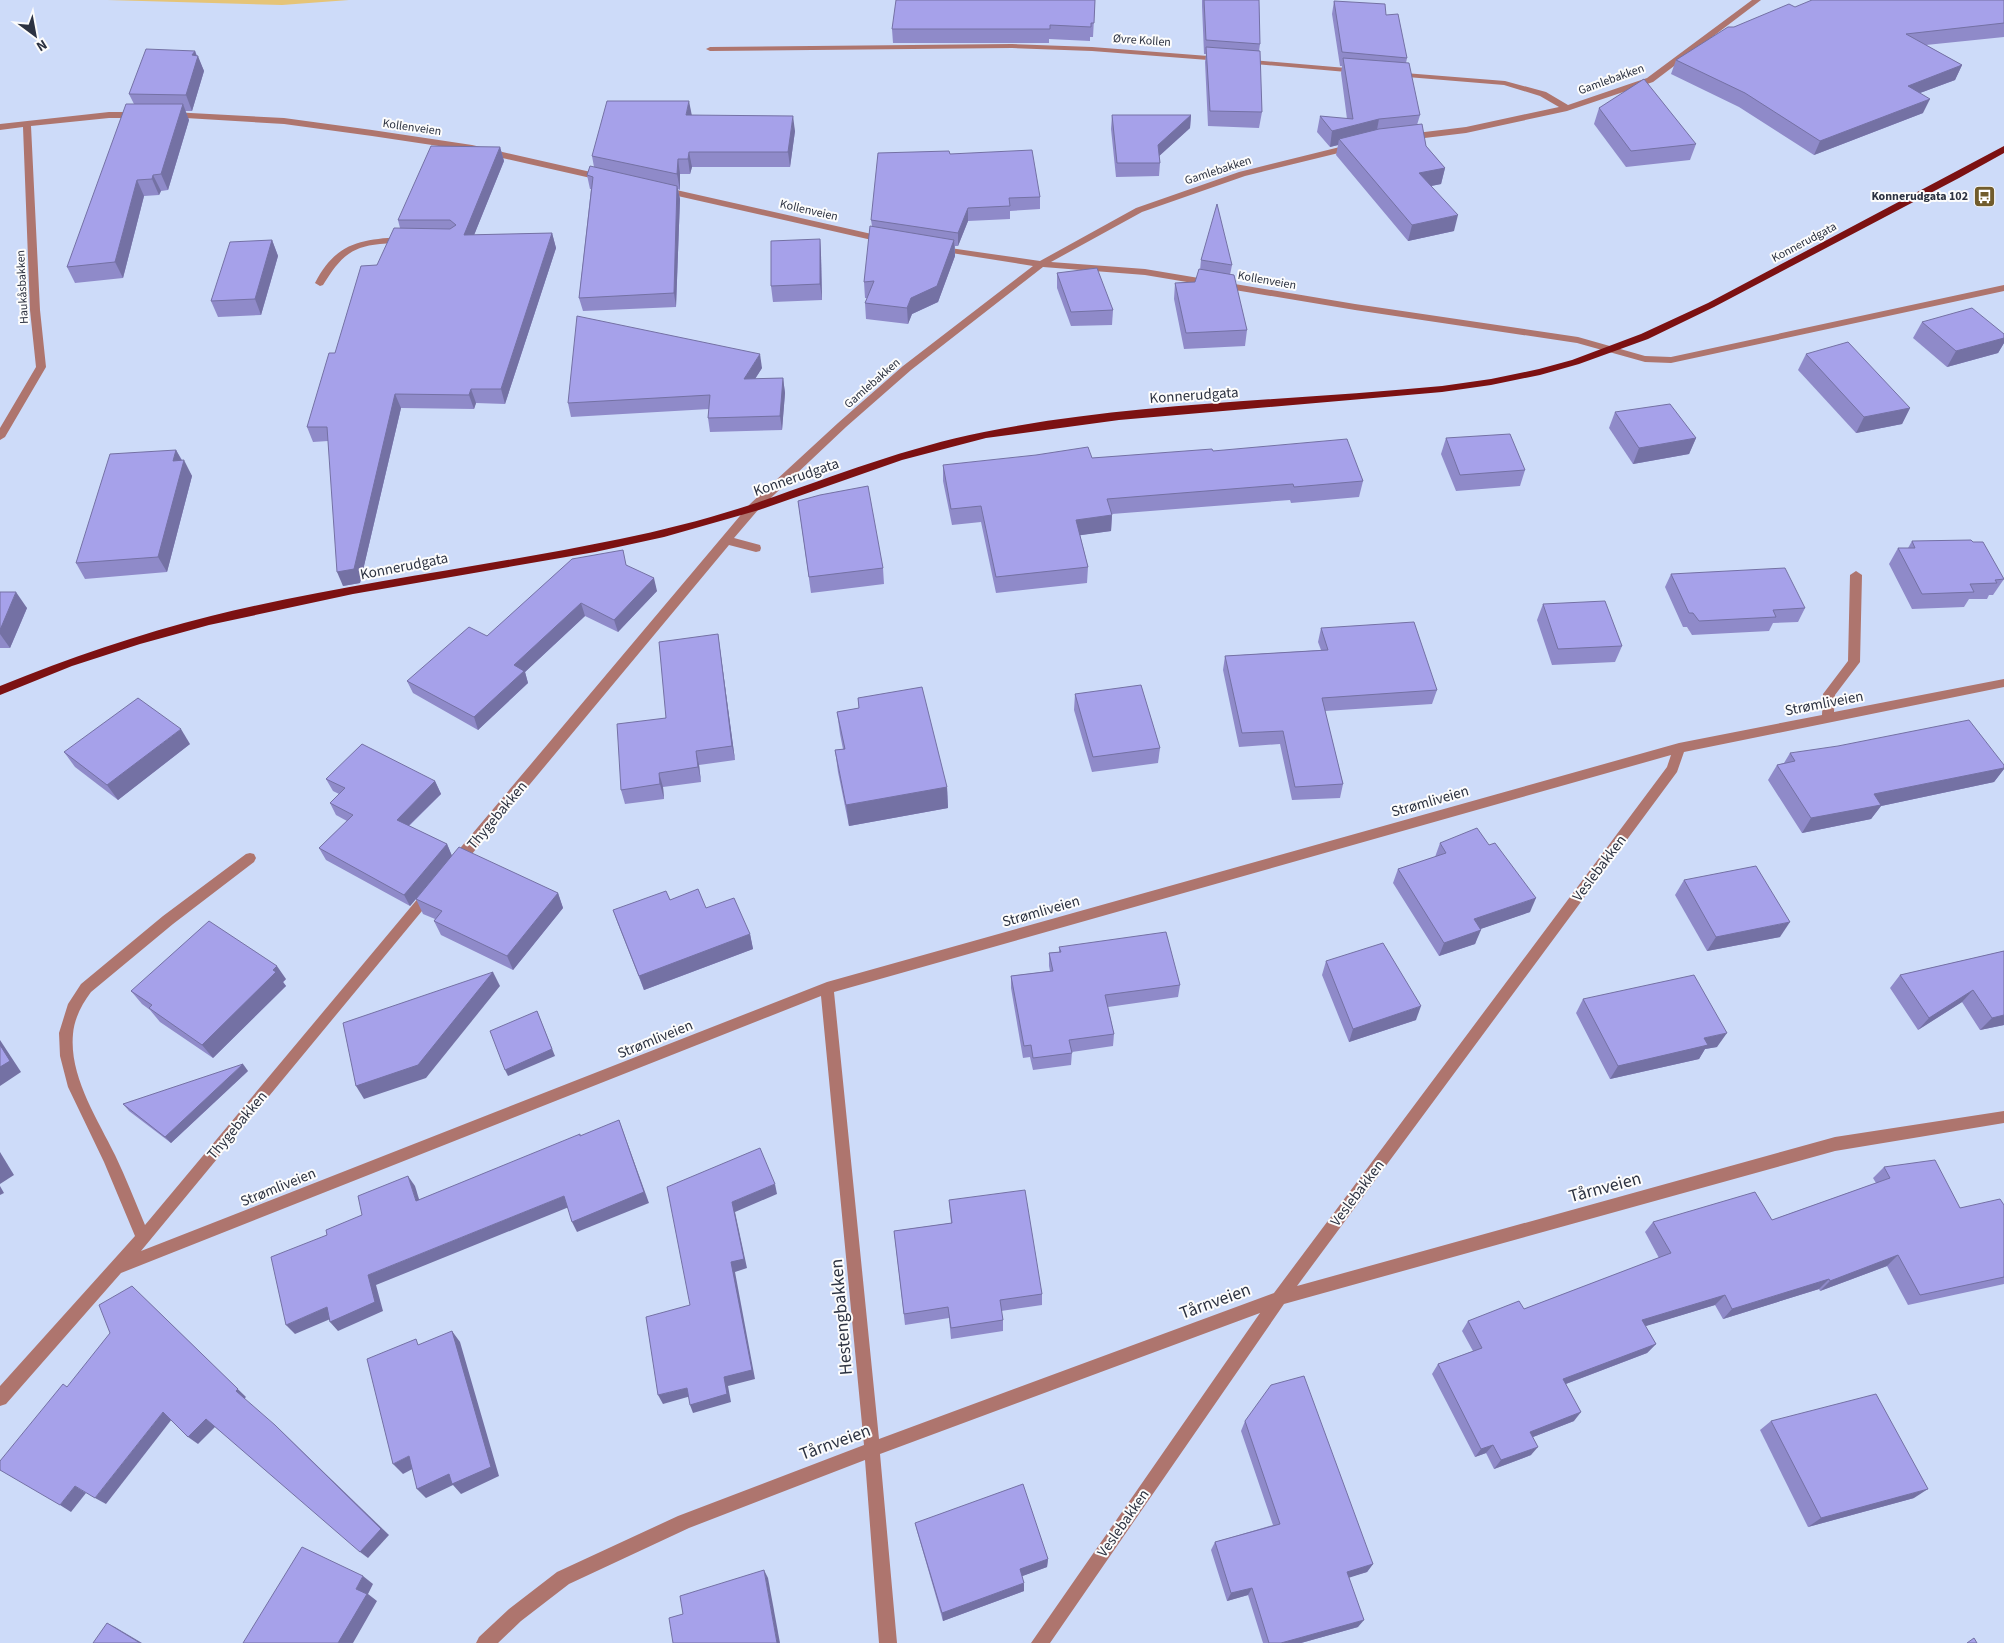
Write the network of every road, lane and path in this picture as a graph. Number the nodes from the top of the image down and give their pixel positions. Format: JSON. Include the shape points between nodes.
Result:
{"nodes":[{"id":1,"x":1757,"y":0,"type":"edge"},
{"id":2,"x":710,"y":49,"type":"dead end"},
{"id":3,"x":1226,"y":59,"type":"edge"},
{"id":4,"x":1236,"y":60,"type":"edge"},
{"id":5,"x":1363,"y":71,"type":"edge"},
{"id":6,"x":1382,"y":73,"type":"edge"},
{"id":7,"x":1567,"y":108,"type":"junction"},
{"id":8,"x":147,"y":115,"type":"edge"},
{"id":9,"x":166,"y":115,"type":"edge"},
{"id":10,"x":27,"y":123,"type":"junction"},
{"id":11,"x":0,"y":126,"type":"edge"},
{"id":12,"x":1394,"y":138,"type":"edge"},
{"id":13,"x":1357,"y":145,"type":"edge"},
{"id":14,"x":2004,"y":149,"type":"edge"},
{"id":15,"x":611,"y":179,"type":"edge"},
{"id":16,"x":649,"y":188,"type":"edge"},
{"id":17,"x":410,"y":240,"type":"edge"},
{"id":18,"x":898,"y":242,"type":"edge"},
{"id":19,"x":926,"y":246,"type":"edge"},
{"id":20,"x":1041,"y":264,"type":"junction"},
{"id":21,"x":320,"y":283,"type":"dead end"},
{"id":22,"x":2004,"y":288,"type":"edge"},
{"id":23,"x":1612,"y":350,"type":"junction"},
{"id":24,"x":0,"y":437,"type":"edge"},
{"id":25,"x":754,"y":507,"type":"junction"},
{"id":26,"x":725,"y":540,"type":"junction"},
{"id":27,"x":756,"y":548,"type":"dead end"},
{"id":28,"x":1856,"y":575,"type":"dead end"},
{"id":29,"x":2004,"y":683,"type":"edge"},
{"id":30,"x":0,"y":690,"type":"edge"},
{"id":31,"x":1828,"y":718,"type":"junction"},
{"id":32,"x":1679,"y":748,"type":"junction"},
{"id":33,"x":250,"y":858,"type":"dead end"},
{"id":34,"x":449,"y":872,"type":"edge"},
{"id":35,"x":436,"y":887,"type":"edge"},
{"id":36,"x":827,"y":988,"type":"junction"},
{"id":37,"x":2004,"y":1116,"type":"edge"},
{"id":38,"x":143,"y":1238,"type":"junction"},
{"id":39,"x":117,"y":1268,"type":"junction"},
{"id":40,"x":1279,"y":1298,"type":"junction"},
{"id":41,"x":0,"y":1398,"type":"edge"},
{"id":42,"x":871,"y":1450,"type":"junction"},
{"id":43,"x":485,"y":1643,"type":"edge"},
{"id":44,"x":888,"y":1643,"type":"edge"},
{"id":45,"x":1040,"y":1643,"type":"edge"}],
"edges":[{"from":1,"to":7,"type":"street","name":"Gamlebakken","via":[[1650,80]]},
{"from":2,"to":3,"type":"street","name":"Øvre Kollen","via":[[1012,46]]},
{"from":4,"to":5,"type":"street"},
{"from":6,"to":7,"type":"street","via":[[1505,83],[1543,94]]},
{"from":7,"to":12,"type":"street","name":"Gamlebakken","via":[[1466,130]]},
{"from":8,"to":10,"type":"street","via":[[109,115]]},
{"from":9,"to":15,"type":"street","name":"Kollenveien","via":[[284,121],[372,133],[472,148]]},
{"from":10,"to":11,"type":"street"},
{"from":10,"to":24,"type":"street","name":"Haukåsbakken","via":[[35,310],[41,367]]},
{"from":13,"to":20,"type":"street","name":"Gamlebakken","via":[[1242,174],[1139,210]]},
{"from":14,"to":23,"type":"main road","name":"Konnerudgata","via":[[1681,320]]},
{"from":16,"to":18,"type":"street","name":"Kollenveien"},
{"from":17,"to":21,"type":"street","via":[[374,241],[350,247],[325,270]]},
{"from":19,"to":20,"type":"street","name":"Kollenveien"},
{"from":20,"to":23,"type":"street","name":"Kollenveien","via":[[1144,272],[1578,340]]},
{"from":20,"to":25,"type":"street","name":"Gamlebakken","via":[[907,368]]},
{"from":22,"to":23,"type":"street","via":[[1671,360],[1645,359]]},
{"from":23,"to":25,"type":"main road","name":"Konnerudgata","via":[[1538,372],[1453,389],[1095,418],[980,436],[903,457]]},
{"from":25,"to":26,"type":"street","name":"Thygebakken"},
{"from":25,"to":30,"type":"main road","name":"Konnerudgata","via":[[651,537],[419,578],[213,620],[98,652]]},
{"from":26,"to":27,"type":"street"},
{"from":26,"to":34,"type":"street","name":"Thygebakken"},
{"from":28,"to":31,"type":"street","via":[[1854,662],[1829,694]]},
{"from":29,"to":31,"type":"street","name":"Strømliveien"},
{"from":31,"to":32,"type":"street","name":"Strømliveien"},
{"from":32,"to":36,"type":"street","name":"Strømliveien"},
{"from":32,"to":40,"type":"street","name":"Veslebakken","via":[[1673,769]]},
{"from":33,"to":38,"type":"street","via":[[86,988],[75,1004],[68,1025],[67,1056],[76,1087]]},
{"from":35,"to":38,"type":"street","name":"Thygebakken"},
{"from":36,"to":39,"type":"street","name":"Strømliveien"},
{"from":36,"to":42,"type":"street","name":"Hestengbakken"},
{"from":37,"to":40,"type":"street","name":"Tårnveien","via":[[1835,1144]]},
{"from":38,"to":39,"type":"street","name":"Thygebakken"},
{"from":39,"to":41,"type":"street","name":"Thygebakken"},
{"from":40,"to":42,"type":"street","name":"Tårnveien"},
{"from":40,"to":45,"type":"street","name":"Veslebakken"},
{"from":42,"to":43,"type":"street","name":"Tårnveien","via":[[684,1522],[563,1578],[515,1614]]},
{"from":42,"to":44,"type":"street","name":"Hestengbakken"}]}
